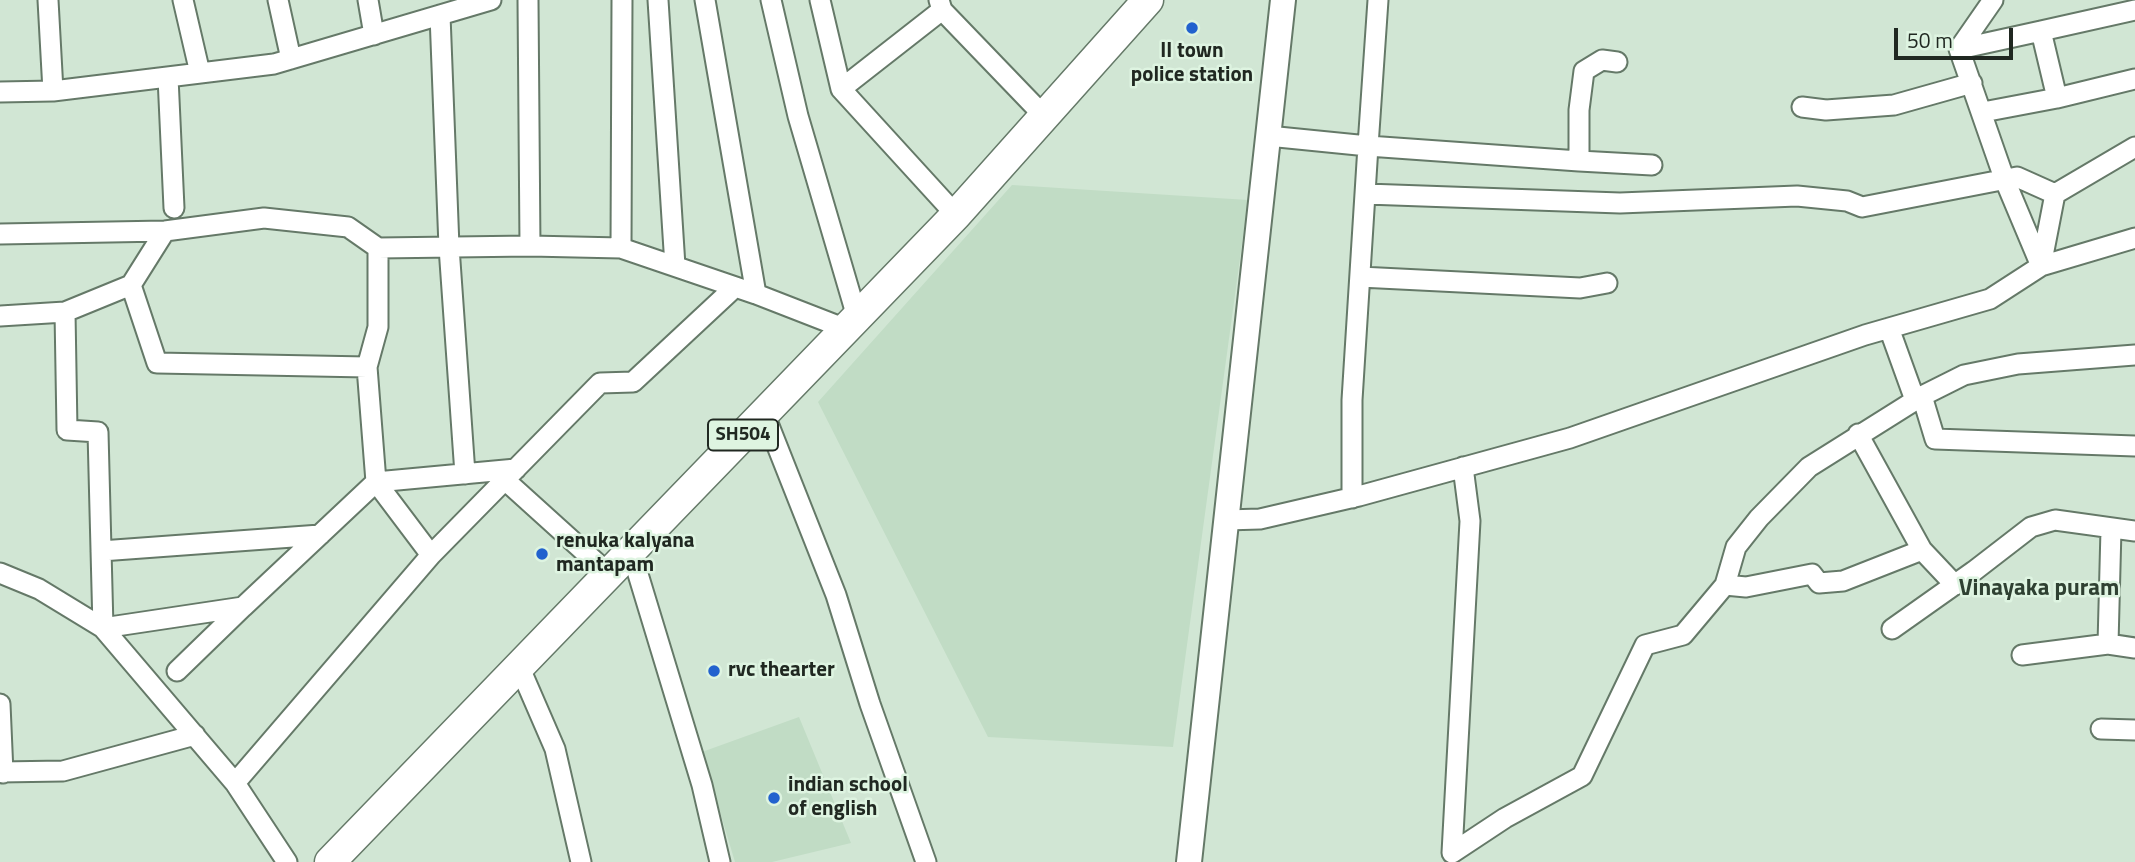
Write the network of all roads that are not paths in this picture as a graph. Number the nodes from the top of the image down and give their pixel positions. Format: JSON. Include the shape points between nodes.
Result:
{"nodes":[{"id":1,"x":48,"y":0,"type":"edge"},
{"id":2,"x":183,"y":0,"type":"edge"},
{"id":3,"x":278,"y":0,"type":"edge"},
{"id":4,"x":368,"y":0,"type":"edge"},
{"id":5,"x":491,"y":0,"type":"edge"},
{"id":6,"x":528,"y":0,"type":"edge"},
{"id":7,"x":622,"y":0,"type":"edge"},
{"id":8,"x":658,"y":0,"type":"edge"},
{"id":9,"x":705,"y":0,"type":"edge"},
{"id":10,"x":771,"y":0,"type":"edge"},
{"id":11,"x":820,"y":0,"type":"edge"},
{"id":12,"x":1148,"y":0,"type":"edge"},
{"id":13,"x":1283,"y":0,"type":"edge"},
{"id":14,"x":1378,"y":0,"type":"edge"},
{"id":15,"x":1993,"y":0,"type":"edge"},
{"id":16,"x":941,"y":5,"type":"edge"},
{"id":17,"x":452,"y":8,"type":"edge"},
{"id":18,"x":2135,"y":10,"type":"edge"},
{"id":19,"x":2042,"y":30,"type":"junction"},
{"id":20,"x":374,"y":34,"type":"junction"},
{"id":21,"x":1959,"y":49,"type":"junction"},
{"id":22,"x":291,"y":59,"type":"junction"},
{"id":23,"x":1617,"y":62,"type":"dead end"},
{"id":24,"x":200,"y":73,"type":"junction"},
{"id":25,"x":168,"y":77,"type":"junction"},
{"id":26,"x":2135,"y":79,"type":"edge"},
{"id":27,"x":1972,"y":83,"type":"junction"},
{"id":28,"x":841,"y":89,"type":"junction"},
{"id":29,"x":0,"y":92,"type":"edge"},
{"id":30,"x":53,"y":92,"type":"junction"},
{"id":31,"x":2057,"y":98,"type":"junction"},
{"id":32,"x":1802,"y":107,"type":"dead end"},
{"id":33,"x":1983,"y":112,"type":"junction"},
{"id":34,"x":1044,"y":116,"type":"junction"},
{"id":35,"x":1268,"y":136,"type":"junction"},
{"id":36,"x":1368,"y":146,"type":"junction"},
{"id":37,"x":2135,"y":147,"type":"edge"},
{"id":38,"x":1579,"y":161,"type":"junction"},
{"id":39,"x":1652,"y":165,"type":"dead end"},
{"id":40,"x":2004,"y":178,"type":"junction"},
{"id":41,"x":1366,"y":194,"type":"junction"},
{"id":42,"x":2055,"y":194,"type":"junction"},
{"id":43,"x":174,"y":208,"type":"dead end"},
{"id":44,"x":956,"y":215,"type":"junction"},
{"id":45,"x":165,"y":231,"type":"junction"},
{"id":46,"x":0,"y":234,"type":"edge"},
{"id":47,"x":2135,"y":237,"type":"edge"},
{"id":48,"x":530,"y":246,"type":"junction"},
{"id":49,"x":449,"y":247,"type":"junction"},
{"id":50,"x":378,"y":248,"type":"junction"},
{"id":51,"x":621,"y":248,"type":"junction"},
{"id":52,"x":675,"y":266,"type":"junction"},
{"id":53,"x":2041,"y":266,"type":"junction"},
{"id":54,"x":1360,"y":277,"type":"junction"},
{"id":55,"x":1607,"y":283,"type":"dead end"},
{"id":56,"x":131,"y":285,"type":"junction"},
{"id":57,"x":735,"y":286,"type":"junction"},
{"id":58,"x":756,"y":294,"type":"junction"},
{"id":59,"x":65,"y":312,"type":"junction"},
{"id":60,"x":0,"y":316,"type":"edge"},
{"id":61,"x":852,"y":323,"type":"junction"},
{"id":62,"x":1889,"y":328,"type":"junction"},
{"id":63,"x":2135,"y":355,"type":"edge"},
{"id":64,"x":367,"y":367,"type":"junction"},
{"id":65,"x":1918,"y":398,"type":"junction"},
{"id":66,"x":764,"y":414,"type":"junction"},
{"id":67,"x":1858,"y":434,"type":"junction"},
{"id":68,"x":2135,"y":446,"type":"edge"},
{"id":69,"x":1463,"y":467,"type":"junction"},
{"id":70,"x":465,"y":474,"type":"junction"},
{"id":71,"x":510,"y":475,"type":"junction"},
{"id":72,"x":376,"y":482,"type":"junction"},
{"id":73,"x":1352,"y":498,"type":"junction"},
{"id":74,"x":1226,"y":520,"type":"junction"},
{"id":75,"x":2111,"y":529,"type":"junction"},
{"id":76,"x":2135,"y":531,"type":"edge"},
{"id":77,"x":320,"y":535,"type":"junction"},
{"id":78,"x":1922,"y":550,"type":"junction"},
{"id":79,"x":101,"y":551,"type":"junction"},
{"id":80,"x":631,"y":551,"type":"junction"},
{"id":81,"x":431,"y":555,"type":"junction"},
{"id":82,"x":0,"y":573,"type":"edge"},
{"id":83,"x":609,"y":574,"type":"junction"},
{"id":84,"x":1725,"y":585,"type":"junction"},
{"id":85,"x":1955,"y":585,"type":"junction"},
{"id":86,"x":243,"y":607,"type":"junction"},
{"id":87,"x":103,"y":628,"type":"junction"},
{"id":88,"x":1892,"y":629,"type":"dead end"},
{"id":89,"x":2108,"y":644,"type":"junction"},
{"id":90,"x":2135,"y":648,"type":"edge"},
{"id":91,"x":2022,"y":655,"type":"dead end"},
{"id":92,"x":519,"y":666,"type":"junction"},
{"id":93,"x":177,"y":671,"type":"dead end"},
{"id":94,"x":0,"y":704,"type":"edge"},
{"id":95,"x":2101,"y":729,"type":"dead end"},
{"id":96,"x":2135,"y":730,"type":"edge"},
{"id":97,"x":195,"y":736,"type":"junction"},
{"id":98,"x":2,"y":773,"type":"edge"},
{"id":99,"x":235,"y":783,"type":"junction"},
{"id":100,"x":1450,"y":858,"type":"edge"},
{"id":101,"x":287,"y":862,"type":"edge"},
{"id":102,"x":330,"y":862,"type":"edge"},
{"id":103,"x":581,"y":862,"type":"edge"},
{"id":104,"x":720,"y":862,"type":"edge"},
{"id":105,"x":926,"y":862,"type":"edge"},
{"id":106,"x":1189,"y":862,"type":"edge"}],
"edges":[{"from":1,"to":30,"type":"street"},
{"from":2,"to":24,"type":"street"},
{"from":3,"to":22,"type":"street"},
{"from":4,"to":20,"type":"street"},
{"from":5,"to":17,"type":"street"},
{"from":6,"to":48,"type":"street"},
{"from":7,"to":51,"type":"street"},
{"from":8,"to":52,"type":"street"},
{"from":9,"to":58,"type":"street"},
{"from":10,"to":61,"type":"street"},
{"from":11,"to":28,"type":"street"},
{"from":12,"to":34,"type":"main road","number":"SH504"},
{"from":13,"to":35,"type":"street"},
{"from":14,"to":36,"type":"street"},
{"from":15,"to":21,"type":"street"},
{"from":16,"to":28,"type":"street"},
{"from":16,"to":34,"type":"street"},
{"from":17,"to":20,"type":"street"},
{"from":17,"to":49,"type":"street"},
{"from":18,"to":19,"type":"street"},
{"from":19,"to":21,"type":"street"},
{"from":19,"to":31,"type":"street"},
{"from":20,"to":22,"type":"street"},
{"from":21,"to":27,"type":"street"},
{"from":22,"to":24,"type":"street"},
{"from":23,"to":38,"type":"street","via":[[1602,60],[1584,71],[1578,110]]},
{"from":24,"to":25,"type":"street"},
{"from":25,"to":30,"type":"street"},
{"from":25,"to":43,"type":"street"},
{"from":26,"to":31,"type":"street"},
{"from":27,"to":32,"type":"street","via":[[1894,105],[1826,110]]},
{"from":27,"to":33,"type":"street"},
{"from":28,"to":44,"type":"street"},
{"from":29,"to":30,"type":"street"},
{"from":31,"to":33,"type":"street"},
{"from":33,"to":40,"type":"street"},
{"from":34,"to":44,"type":"main road","number":"SH504"},
{"from":35,"to":36,"type":"street"},
{"from":35,"to":74,"type":"street"},
{"from":36,"to":38,"type":"street"},
{"from":36,"to":41,"type":"street"},
{"from":37,"to":42,"type":"street"},
{"from":38,"to":39,"type":"street"},
{"from":40,"to":41,"type":"street","via":[[1861,207],[1847,201],[1797,196],[1620,203]]},
{"from":40,"to":42,"type":"street","via":[[2017,177]]},
{"from":40,"to":53,"type":"street"},
{"from":41,"to":54,"type":"street"},
{"from":42,"to":53,"type":"street"},
{"from":44,"to":61,"type":"main road","number":"SH504"},
{"from":45,"to":46,"type":"street"},
{"from":45,"to":50,"type":"street","via":[[264,218],[348,227]]},
{"from":45,"to":56,"type":"street"},
{"from":47,"to":53,"type":"street"},
{"from":48,"to":49,"type":"street"},
{"from":48,"to":51,"type":"street"},
{"from":49,"to":50,"type":"street"},
{"from":49,"to":70,"type":"street"},
{"from":50,"to":64,"type":"street","via":[[378,327]]},
{"from":51,"to":52,"type":"street"},
{"from":52,"to":57,"type":"street"},
{"from":53,"to":62,"type":"street","via":[[1990,299]]},
{"from":54,"to":55,"type":"street","via":[[1580,288]]},
{"from":54,"to":73,"type":"street","via":[[1352,400]]},
{"from":56,"to":59,"type":"street"},
{"from":56,"to":64,"type":"street","via":[[157,363]]},
{"from":57,"to":58,"type":"street"},
{"from":57,"to":71,"type":"street","via":[[633,382],[600,383]]},
{"from":58,"to":61,"type":"street"},
{"from":59,"to":60,"type":"street"},
{"from":59,"to":79,"type":"street","via":[[67,430],[98,432]]},
{"from":61,"to":66,"type":"main road","number":"SH504"},
{"from":62,"to":65,"type":"street"},
{"from":62,"to":69,"type":"street","via":[[1570,438]]},
{"from":63,"to":65,"type":"street","via":[[2018,364],[1964,375]]},
{"from":64,"to":72,"type":"street"},
{"from":65,"to":67,"type":"street"},
{"from":65,"to":68,"type":"street","via":[[1935,439]]},
{"from":66,"to":80,"type":"main road","number":"SH504"},
{"from":66,"to":105,"type":"street","via":[[836,595]]},
{"from":67,"to":78,"type":"street"},
{"from":67,"to":84,"type":"street","via":[[1809,467],[1759,518],[1736,547]]},
{"from":69,"to":73,"type":"street"},
{"from":69,"to":100,"type":"street","via":[[1471,521]]},
{"from":70,"to":71,"type":"street"},
{"from":70,"to":72,"type":"street"},
{"from":71,"to":81,"type":"street"},
{"from":71,"to":83,"type":"street"},
{"from":72,"to":77,"type":"street"},
{"from":72,"to":81,"type":"street"},
{"from":73,"to":74,"type":"street","via":[[1260,519]]},
{"from":74,"to":106,"type":"street"},
{"from":75,"to":76,"type":"street"},
{"from":75,"to":85,"type":"street","via":[[2055,520],[2031,527]]},
{"from":75,"to":89,"type":"street"},
{"from":77,"to":79,"type":"street"},
{"from":77,"to":86,"type":"street"},
{"from":78,"to":84,"type":"street","via":[[1843,581],[1819,583],[1812,574],[1746,587]]},
{"from":78,"to":85,"type":"street"},
{"from":79,"to":87,"type":"street"},
{"from":80,"to":83,"type":"main road","number":"SH504"},
{"from":80,"to":104,"type":"street","via":[[702,785]]},
{"from":81,"to":99,"type":"street"},
{"from":82,"to":87,"type":"street","via":[[39,589]]},
{"from":83,"to":92,"type":"main road","number":"SH504"},
{"from":84,"to":100,"type":"street","via":[[1683,635],[1646,645],[1582,776],[1505,818]]},
{"from":85,"to":88,"type":"street"},
{"from":86,"to":87,"type":"street"},
{"from":86,"to":93,"type":"street"},
{"from":87,"to":97,"type":"street"},
{"from":89,"to":90,"type":"street"},
{"from":89,"to":91,"type":"street"},
{"from":92,"to":102,"type":"main road","number":"SH504"},
{"from":92,"to":103,"type":"street","via":[[555,749]]},
{"from":94,"to":98,"type":"street"},
{"from":95,"to":96,"type":"street"},
{"from":97,"to":98,"type":"street","via":[[63,771]]},
{"from":97,"to":99,"type":"street"},
{"from":99,"to":101,"type":"street"}]}
